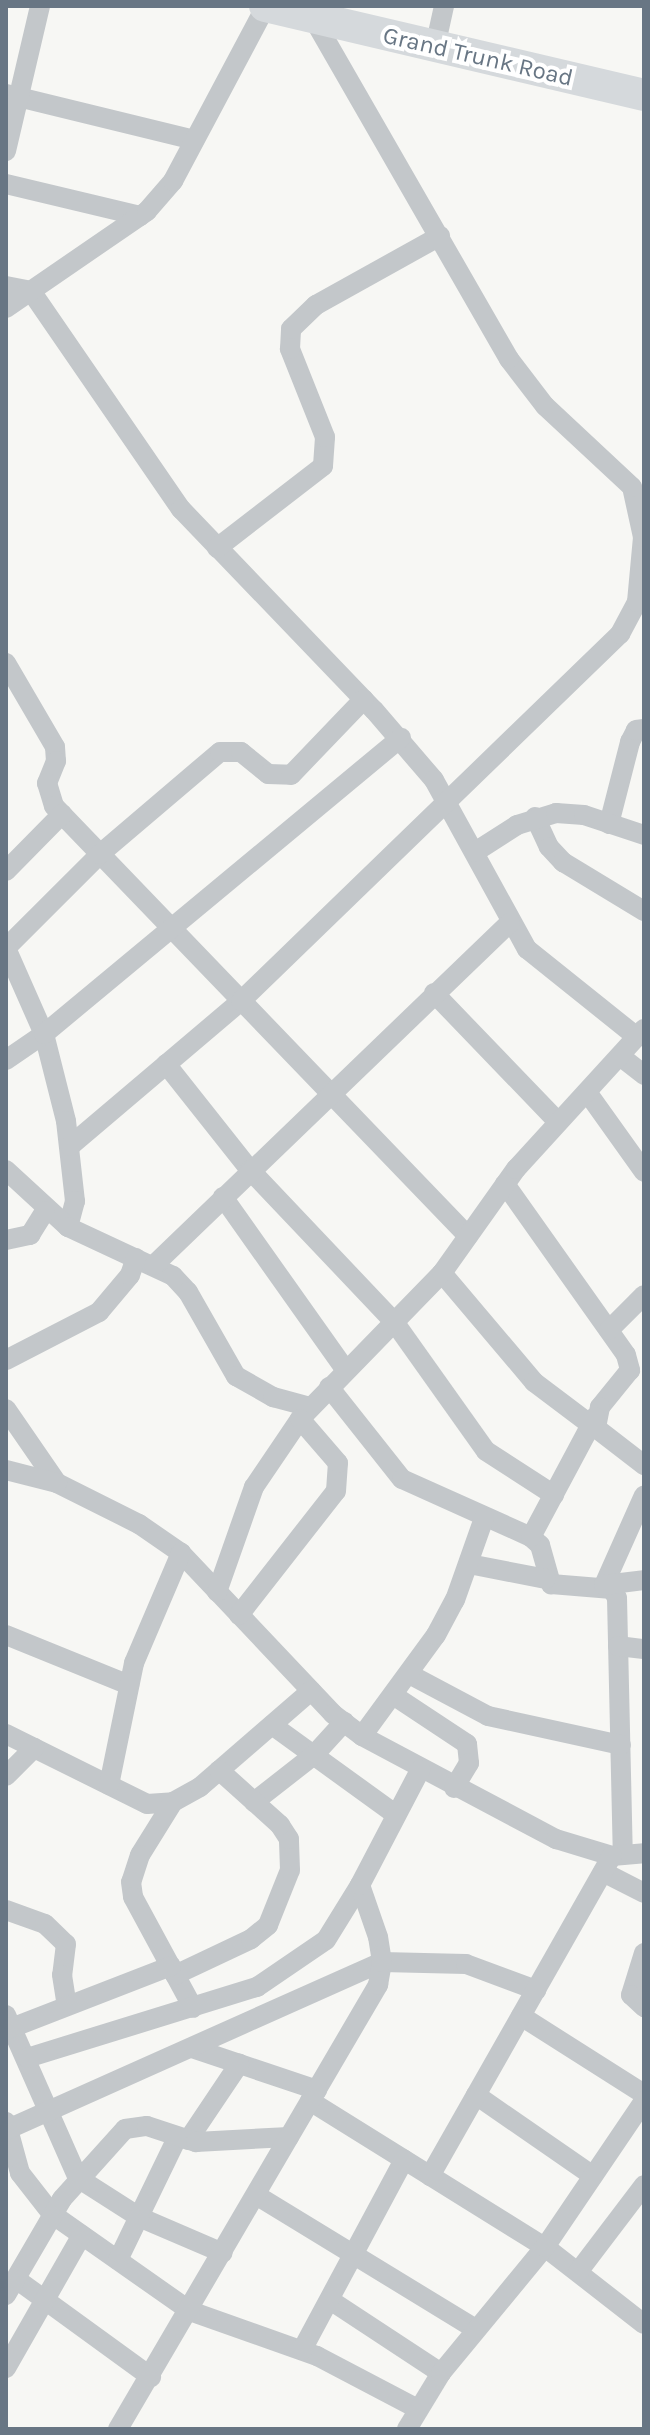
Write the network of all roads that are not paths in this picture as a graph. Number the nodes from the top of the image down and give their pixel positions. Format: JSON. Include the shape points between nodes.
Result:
{"nodes":[{"id":1,"x":40,"y":6,"type":"edge"},
{"id":2,"x":266,"y":6,"type":"edge"},
{"id":3,"x":444,"y":6,"type":"edge"},
{"id":4,"x":313,"y":18,"type":"junction"},
{"id":5,"x":435,"y":47,"type":"junction"},
{"id":6,"x":644,"y":95,"type":"edge"},
{"id":7,"x":11,"y":96,"type":"edge"},
{"id":8,"x":194,"y":140,"type":"junction"},
{"id":9,"x":6,"y":151,"type":"edge"},
{"id":10,"x":6,"y":184,"type":"edge"},
{"id":11,"x":140,"y":216,"type":"junction"},
{"id":12,"x":440,"y":236,"type":"junction"},
{"id":13,"x":6,"y":286,"type":"edge"},
{"id":14,"x":31,"y":291,"type":"junction"},
{"id":15,"x":6,"y":308,"type":"edge"},
{"id":16,"x":217,"y":548,"type":"junction"},
{"id":17,"x":6,"y":663,"type":"edge"},
{"id":18,"x":364,"y":699,"type":"junction"},
{"id":19,"x":644,"y":729,"type":"edge"},
{"id":20,"x":401,"y":738,"type":"junction"},
{"id":21,"x":447,"y":801,"type":"junction"},
{"id":22,"x":62,"y":814,"type":"junction"},
{"id":23,"x":535,"y":817,"type":"junction"},
{"id":24,"x":609,"y":824,"type":"junction"},
{"id":25,"x":644,"y":835,"type":"edge"},
{"id":26,"x":475,"y":852,"type":"junction"},
{"id":27,"x":100,"y":854,"type":"junction"},
{"id":28,"x":6,"y":871,"type":"edge"},
{"id":29,"x":644,"y":911,"type":"edge"},
{"id":30,"x":510,"y":923,"type":"junction"},
{"id":31,"x":172,"y":928,"type":"junction"},
{"id":32,"x":6,"y":948,"type":"edge"},
{"id":33,"x":6,"y":993,"type":"edge"},
{"id":34,"x":434,"y":993,"type":"junction"},
{"id":35,"x":28,"y":997,"type":"junction"},
{"id":36,"x":241,"y":1001,"type":"junction"},
{"id":37,"x":640,"y":1033,"type":"edge"},
{"id":38,"x":44,"y":1034,"type":"junction"},
{"id":39,"x":620,"y":1056,"type":"junction"},
{"id":40,"x":6,"y":1060,"type":"edge"},
{"id":41,"x":166,"y":1064,"type":"junction"},
{"id":42,"x":644,"y":1075,"type":"edge"},
{"id":43,"x":330,"y":1092,"type":"junction"},
{"id":44,"x":587,"y":1092,"type":"junction"},
{"id":45,"x":558,"y":1122,"type":"junction"},
{"id":46,"x":70,"y":1146,"type":"junction"},
{"id":47,"x":6,"y":1170,"type":"edge"},
{"id":48,"x":250,"y":1170,"type":"junction"},
{"id":49,"x":644,"y":1172,"type":"edge"},
{"id":50,"x":505,"y":1184,"type":"junction"},
{"id":51,"x":223,"y":1197,"type":"junction"},
{"id":52,"x":45,"y":1211,"type":"junction"},
{"id":53,"x":68,"y":1227,"type":"junction"},
{"id":54,"x":468,"y":1236,"type":"junction"},
{"id":55,"x":6,"y":1240,"type":"edge"},
{"id":56,"x":145,"y":1261,"type":"junction"},
{"id":57,"x":442,"y":1273,"type":"junction"},
{"id":58,"x":644,"y":1295,"type":"edge"},
{"id":59,"x":395,"y":1323,"type":"junction"},
{"id":60,"x":609,"y":1330,"type":"junction"},
{"id":61,"x":6,"y":1360,"type":"edge"},
{"id":62,"x":346,"y":1371,"type":"junction"},
{"id":63,"x":329,"y":1387,"type":"junction"},
{"id":64,"x":6,"y":1409,"type":"edge"},
{"id":65,"x":305,"y":1413,"type":"junction"},
{"id":66,"x":593,"y":1421,"type":"junction"},
{"id":67,"x":644,"y":1465,"type":"edge"},
{"id":68,"x":6,"y":1470,"type":"edge"},
{"id":69,"x":57,"y":1483,"type":"junction"},
{"id":70,"x":554,"y":1495,"type":"junction"},
{"id":71,"x":644,"y":1495,"type":"edge"},
{"id":72,"x":484,"y":1518,"type":"junction"},
{"id":73,"x":531,"y":1537,"type":"junction"},
{"id":74,"x":181,"y":1553,"type":"junction"},
{"id":75,"x":469,"y":1564,"type":"junction"},
{"id":76,"x":546,"y":1579,"type":"junction"},
{"id":77,"x":644,"y":1580,"type":"edge"},
{"id":78,"x":604,"y":1585,"type":"junction"},
{"id":79,"x":217,"y":1592,"type":"junction"},
{"id":80,"x":239,"y":1615,"type":"junction"},
{"id":81,"x":6,"y":1635,"type":"edge"},
{"id":82,"x":618,"y":1646,"type":"junction"},
{"id":83,"x":644,"y":1649,"type":"edge"},
{"id":84,"x":409,"y":1674,"type":"junction"},
{"id":85,"x":129,"y":1685,"type":"junction"},
{"id":86,"x":311,"y":1691,"type":"junction"},
{"id":87,"x":393,"y":1695,"type":"junction"},
{"id":88,"x":344,"y":1722,"type":"junction"},
{"id":89,"x":272,"y":1725,"type":"junction"},
{"id":90,"x":6,"y":1734,"type":"edge"},
{"id":91,"x":362,"y":1736,"type":"junction"},
{"id":92,"x":621,"y":1745,"type":"junction"},
{"id":93,"x":34,"y":1748,"type":"junction"},
{"id":94,"x":314,"y":1755,"type":"junction"},
{"id":95,"x":219,"y":1770,"type":"junction"},
{"id":96,"x":420,"y":1770,"type":"junction"},
{"id":97,"x":6,"y":1776,"type":"edge"},
{"id":98,"x":109,"y":1785,"type":"junction"},
{"id":99,"x":454,"y":1788,"type":"junction"},
{"id":100,"x":173,"y":1802,"type":"junction"},
{"id":101,"x":254,"y":1802,"type":"junction"},
{"id":102,"x":395,"y":1814,"type":"junction"},
{"id":103,"x":644,"y":1853,"type":"edge"},
{"id":104,"x":613,"y":1861,"type":"junction"},
{"id":105,"x":360,"y":1885,"type":"junction"},
{"id":106,"x":644,"y":1893,"type":"edge"},
{"id":107,"x":6,"y":1910,"type":"edge"},
{"id":108,"x":644,"y":1953,"type":"edge"},
{"id":109,"x":382,"y":1962,"type":"junction"},
{"id":110,"x":173,"y":1970,"type":"junction"},
{"id":111,"x":536,"y":1990,"type":"junction"},
{"id":112,"x":67,"y":2006,"type":"junction"},
{"id":113,"x":644,"y":2007,"type":"edge"},
{"id":114,"x":193,"y":2008,"type":"junction"},
{"id":115,"x":521,"y":2016,"type":"junction"},
{"id":116,"x":8,"y":2024,"type":"edge"},
{"id":117,"x":192,"y":2048,"type":"junction"},
{"id":118,"x":27,"y":2058,"type":"junction"},
{"id":119,"x":239,"y":2064,"type":"junction"},
{"id":120,"x":644,"y":2094,"type":"edge"},
{"id":121,"x":476,"y":2095,"type":"junction"},
{"id":122,"x":314,"y":2096,"type":"junction"},
{"id":123,"x":644,"y":2101,"type":"edge"},
{"id":124,"x":50,"y":2111,"type":"junction"},
{"id":125,"x":7,"y":2127,"type":"edge"},
{"id":126,"x":289,"y":2137,"type":"junction"},
{"id":127,"x":183,"y":2139,"type":"junction"},
{"id":128,"x":404,"y":2160,"type":"junction"},
{"id":129,"x":430,"y":2176,"type":"junction"},
{"id":130,"x":593,"y":2176,"type":"junction"},
{"id":131,"x":78,"y":2178,"type":"junction"},
{"id":132,"x":644,"y":2185,"type":"edge"},
{"id":133,"x":256,"y":2195,"type":"junction"},
{"id":134,"x":52,"y":2214,"type":"junction"},
{"id":135,"x":139,"y":2217,"type":"junction"},
{"id":136,"x":82,"y":2235,"type":"junction"},
{"id":137,"x":545,"y":2247,"type":"junction"},
{"id":138,"x":223,"y":2253,"type":"junction"},
{"id":139,"x":354,"y":2255,"type":"junction"},
{"id":140,"x":118,"y":2260,"type":"junction"},
{"id":141,"x":578,"y":2272,"type":"junction"},
{"id":142,"x":11,"y":2287,"type":"edge"},
{"id":143,"x":44,"y":2299,"type":"junction"},
{"id":144,"x":330,"y":2300,"type":"junction"},
{"id":145,"x":190,"y":2311,"type":"junction"},
{"id":146,"x":643,"y":2321,"type":"edge"},
{"id":147,"x":474,"y":2328,"type":"junction"},
{"id":148,"x":302,"y":2350,"type":"junction"},
{"id":149,"x":6,"y":2368,"type":"edge"},
{"id":150,"x":441,"y":2373,"type":"junction"},
{"id":151,"x":151,"y":2377,"type":"junction"},
{"id":152,"x":418,"y":2409,"type":"junction"},
{"id":153,"x":118,"y":2429,"type":"edge"},
{"id":154,"x":407,"y":2429,"type":"edge"}],
"edges":[{"from":1,"to":7,"type":"street"},
{"from":2,"to":4,"type":"main road","name":"Grand Trunk Road"},
{"from":2,"to":8,"type":"street"},
{"from":3,"to":5,"type":"street"},
{"from":4,"to":5,"type":"main road","name":"Grand Trunk Road"},
{"from":4,"to":12,"type":"street"},
{"from":5,"to":6,"type":"main road","name":"Grand Trunk Road"},
{"from":7,"to":8,"type":"street"},
{"from":7,"to":9,"type":"street"},
{"from":8,"to":11,"type":"street","via":[[173,181]]},
{"from":10,"to":11,"type":"street"},
{"from":11,"to":14,"type":"street"},
{"from":12,"to":16,"type":"street","via":[[316,305],[291,329],[290,349],[325,437],[323,466]]},
{"from":12,"to":21,"type":"street","via":[[523,380],[632,487],[643,537],[637,602],[620,634]]},
{"from":13,"to":14,"type":"street"},
{"from":14,"to":15,"type":"street"},
{"from":14,"to":16,"type":"street","via":[[142,459]]},
{"from":16,"to":18,"type":"street"},
{"from":17,"to":22,"type":"street","via":[[55,747],[47,794]]},
{"from":18,"to":20,"type":"street"},
{"from":18,"to":27,"type":"street","via":[[291,775],[268,774],[241,752],[220,752]]},
{"from":19,"to":24,"type":"street","via":[[636,730],[630,742]]},
{"from":20,"to":21,"type":"street"},
{"from":20,"to":31,"type":"street"},
{"from":21,"to":26,"type":"street"},
{"from":21,"to":36,"type":"street"},
{"from":22,"to":27,"type":"street"},
{"from":22,"to":28,"type":"street"},
{"from":23,"to":24,"type":"street","via":[[584,815]]},
{"from":23,"to":26,"type":"street"},
{"from":23,"to":29,"type":"street","via":[[563,862]]},
{"from":24,"to":25,"type":"street"},
{"from":26,"to":30,"type":"street"},
{"from":27,"to":31,"type":"street"},
{"from":27,"to":32,"type":"street"},
{"from":30,"to":34,"type":"street"},
{"from":30,"to":37,"type":"street","via":[[550,971]]},
{"from":31,"to":36,"type":"street"},
{"from":31,"to":38,"type":"street"},
{"from":32,"to":35,"type":"street"},
{"from":33,"to":35,"type":"street"},
{"from":34,"to":43,"type":"street"},
{"from":34,"to":45,"type":"street"},
{"from":35,"to":38,"type":"street"},
{"from":36,"to":41,"type":"street"},
{"from":36,"to":43,"type":"street"},
{"from":37,"to":39,"type":"street"},
{"from":38,"to":40,"type":"street"},
{"from":38,"to":46,"type":"street"},
{"from":39,"to":42,"type":"street"},
{"from":39,"to":44,"type":"street"},
{"from":41,"to":46,"type":"street"},
{"from":41,"to":48,"type":"street"},
{"from":43,"to":48,"type":"street"},
{"from":43,"to":54,"type":"street"},
{"from":44,"to":45,"type":"street"},
{"from":44,"to":49,"type":"street"},
{"from":45,"to":50,"type":"street"},
{"from":46,"to":53,"type":"street","via":[[75,1201]]},
{"from":47,"to":52,"type":"street"},
{"from":48,"to":51,"type":"street"},
{"from":48,"to":59,"type":"street"},
{"from":50,"to":54,"type":"street"},
{"from":50,"to":60,"type":"street"},
{"from":51,"to":56,"type":"street"},
{"from":51,"to":62,"type":"street"},
{"from":52,"to":53,"type":"street"},
{"from":52,"to":55,"type":"street","via":[[30,1235]]},
{"from":53,"to":56,"type":"street"},
{"from":54,"to":57,"type":"street"},
{"from":56,"to":61,"type":"street","via":[[99,1312]]},
{"from":56,"to":65,"type":"street","via":[[188,1292],[236,1376]]},
{"from":57,"to":59,"type":"street"},
{"from":57,"to":66,"type":"street","via":[[534,1382]]},
{"from":58,"to":60,"type":"street"},
{"from":59,"to":62,"type":"street"},
{"from":59,"to":70,"type":"street","via":[[486,1451]]},
{"from":60,"to":66,"type":"street","via":[[630,1370]]},
{"from":62,"to":63,"type":"street"},
{"from":63,"to":65,"type":"street"},
{"from":63,"to":72,"type":"street","via":[[402,1479]]},
{"from":64,"to":69,"type":"street"},
{"from":65,"to":79,"type":"street","via":[[254,1487]]},
{"from":65,"to":80,"type":"street","via":[[338,1463],[336,1491]]},
{"from":66,"to":67,"type":"street","via":[[605,1438]]},
{"from":66,"to":70,"type":"street"},
{"from":68,"to":69,"type":"street"},
{"from":69,"to":74,"type":"street","via":[[139,1524]]},
{"from":70,"to":73,"type":"street"},
{"from":71,"to":78,"type":"street"},
{"from":72,"to":73,"type":"street"},
{"from":72,"to":75,"type":"street"},
{"from":73,"to":76,"type":"street","via":[[544,1556]]},
{"from":74,"to":79,"type":"street"},
{"from":74,"to":85,"type":"street"},
{"from":75,"to":76,"type":"street"},
{"from":75,"to":84,"type":"street","via":[[455,1600]]},
{"from":76,"to":78,"type":"street","via":[[551,1584]]},
{"from":77,"to":78,"type":"street"},
{"from":78,"to":82,"type":"street","via":[[617,1598]]},
{"from":79,"to":80,"type":"street"},
{"from":80,"to":86,"type":"street"},
{"from":81,"to":85,"type":"street"},
{"from":82,"to":83,"type":"street"},
{"from":82,"to":92,"type":"street"},
{"from":84,"to":87,"type":"street"},
{"from":84,"to":92,"type":"street","via":[[488,1716]]},
{"from":85,"to":98,"type":"street"},
{"from":86,"to":88,"type":"street"},
{"from":86,"to":89,"type":"street"},
{"from":87,"to":91,"type":"street"},
{"from":87,"to":99,"type":"street","via":[[467,1744],[469,1763]]},
{"from":88,"to":91,"type":"street"},
{"from":88,"to":94,"type":"street"},
{"from":89,"to":94,"type":"street"},
{"from":89,"to":95,"type":"street"},
{"from":90,"to":93,"type":"street"},
{"from":91,"to":96,"type":"street"},
{"from":92,"to":104,"type":"street"},
{"from":93,"to":97,"type":"street"},
{"from":93,"to":98,"type":"street"},
{"from":94,"to":101,"type":"street"},
{"from":94,"to":102,"type":"street"},
{"from":95,"to":100,"type":"street"},
{"from":95,"to":101,"type":"street"},
{"from":96,"to":99,"type":"street"},
{"from":96,"to":102,"type":"street"},
{"from":98,"to":100,"type":"street","via":[[147,1804]]},
{"from":99,"to":104,"type":"street"},
{"from":100,"to":110,"type":"street","via":[[140,1855],[131,1882],[133,1897]]},
{"from":101,"to":110,"type":"street","via":[[289,1839],[290,1870],[279,1907],[251,1939]]},
{"from":102,"to":105,"type":"street"},
{"from":103,"to":104,"type":"street"},
{"from":104,"to":106,"type":"street"},
{"from":104,"to":111,"type":"street"},
{"from":105,"to":109,"type":"street"},
{"from":105,"to":114,"type":"street","via":[[326,1940],[299,1962],[257,1987]]},
{"from":107,"to":112,"type":"street","via":[[45,1924],[66,1944],[62,1975]]},
{"from":108,"to":113,"type":"street","via":[[631,1995]]},
{"from":109,"to":111,"type":"street","via":[[466,1964]]},
{"from":109,"to":117,"type":"street"},
{"from":109,"to":122,"type":"street","via":[[378,1985]]},
{"from":110,"to":112,"type":"street"},
{"from":110,"to":114,"type":"street"},
{"from":111,"to":115,"type":"street"},
{"from":112,"to":116,"type":"street"},
{"from":114,"to":118,"type":"street"},
{"from":115,"to":120,"type":"street"},
{"from":115,"to":121,"type":"street"},
{"from":116,"to":118,"type":"street"},
{"from":117,"to":119,"type":"street"},
{"from":117,"to":124,"type":"street"},
{"from":118,"to":124,"type":"street"},
{"from":119,"to":122,"type":"street"},
{"from":119,"to":127,"type":"street"},
{"from":121,"to":129,"type":"street"},
{"from":121,"to":130,"type":"street"},
{"from":122,"to":126,"type":"street"},
{"from":122,"to":128,"type":"street"},
{"from":123,"to":130,"type":"street"},
{"from":124,"to":125,"type":"street"},
{"from":124,"to":131,"type":"street"},
{"from":125,"to":134,"type":"street","via":[[20,2173]]},
{"from":126,"to":127,"type":"street"},
{"from":126,"to":133,"type":"street"},
{"from":127,"to":131,"type":"street","via":[[147,2126],[125,2129]]},
{"from":127,"to":135,"type":"street"},
{"from":128,"to":129,"type":"street"},
{"from":128,"to":139,"type":"street"},
{"from":129,"to":137,"type":"street"},
{"from":130,"to":137,"type":"street"},
{"from":131,"to":134,"type":"street"},
{"from":131,"to":135,"type":"street"},
{"from":132,"to":141,"type":"street"},
{"from":133,"to":138,"type":"street"},
{"from":133,"to":139,"type":"street"},
{"from":134,"to":136,"type":"street"},
{"from":134,"to":142,"type":"street"},
{"from":135,"to":138,"type":"street"},
{"from":135,"to":140,"type":"street"},
{"from":136,"to":140,"type":"street"},
{"from":136,"to":143,"type":"street"},
{"from":137,"to":141,"type":"street"},
{"from":137,"to":147,"type":"street"},
{"from":138,"to":145,"type":"street"},
{"from":139,"to":144,"type":"street"},
{"from":139,"to":147,"type":"street"},
{"from":140,"to":145,"type":"street"},
{"from":141,"to":146,"type":"street"},
{"from":142,"to":143,"type":"street"},
{"from":143,"to":149,"type":"street"},
{"from":143,"to":151,"type":"street"},
{"from":144,"to":148,"type":"street"},
{"from":144,"to":150,"type":"street"},
{"from":145,"to":148,"type":"street"},
{"from":145,"to":151,"type":"street"},
{"from":147,"to":150,"type":"street"},
{"from":148,"to":152,"type":"street"},
{"from":150,"to":152,"type":"street"},
{"from":151,"to":153,"type":"street"},
{"from":152,"to":154,"type":"street"}]}
